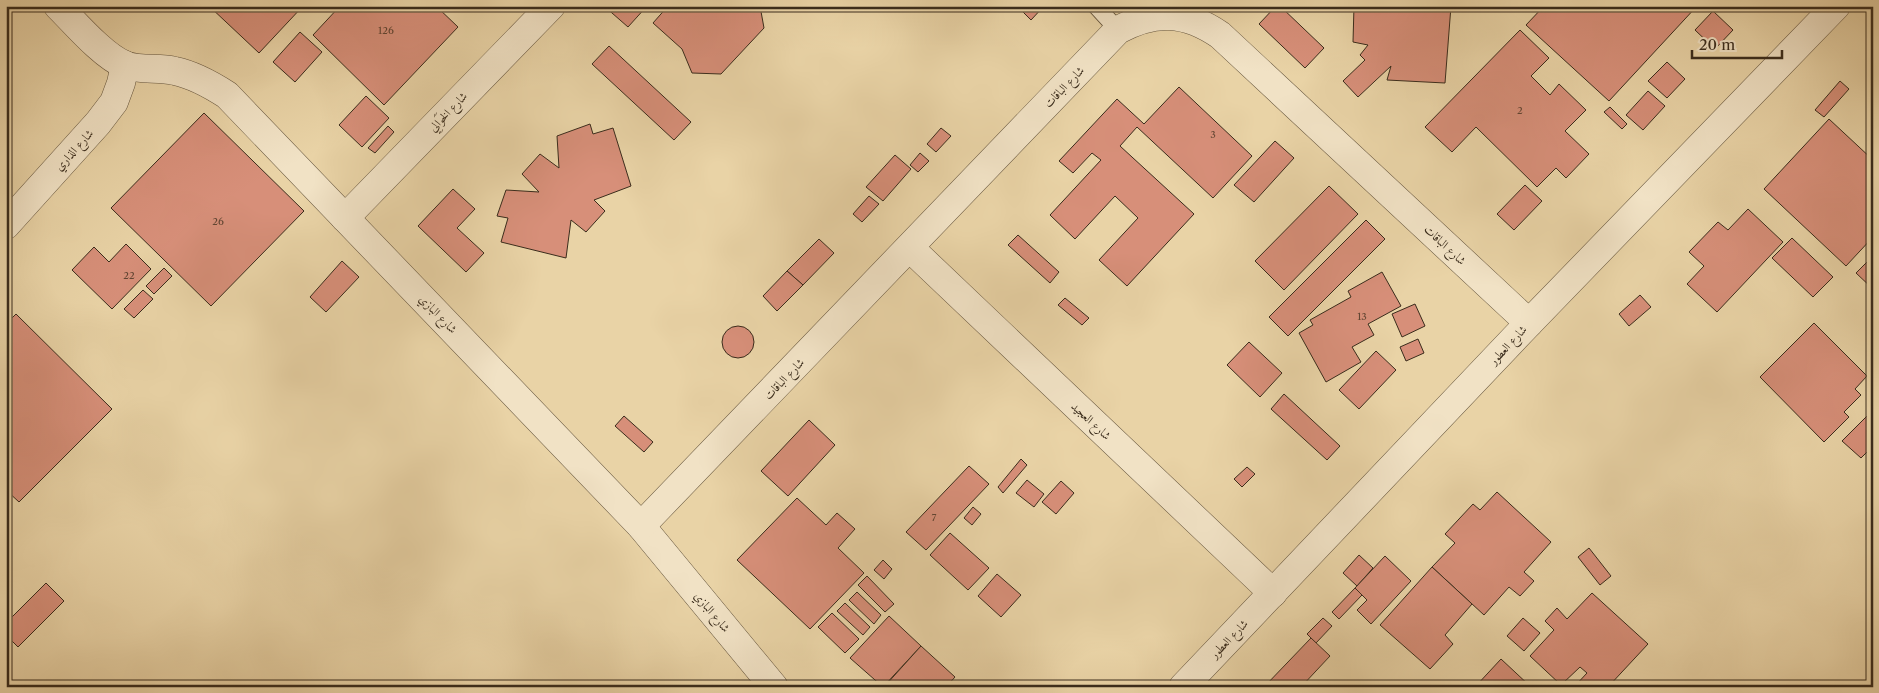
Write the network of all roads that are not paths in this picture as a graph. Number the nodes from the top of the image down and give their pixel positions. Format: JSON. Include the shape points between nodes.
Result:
{"nodes":[{"id":1,"x":58,"y":6,"type":"edge"},
{"id":2,"x":551,"y":6,"type":"edge"},
{"id":3,"x":1096,"y":6,"type":"edge"},
{"id":4,"x":1836,"y":6,"type":"edge"},
{"id":5,"x":1118,"y":30,"type":"junction"},
{"id":6,"x":125,"y":65,"type":"junction"},
{"id":7,"x":345,"y":218,"type":"junction"},
{"id":8,"x":6,"y":224,"type":"edge"},
{"id":9,"x":910,"y":248,"type":"junction"},
{"id":10,"x":1528,"y":323,"type":"junction"},
{"id":11,"x":641,"y":526,"type":"junction"},
{"id":12,"x":1273,"y":593,"type":"junction"},
{"id":13,"x":774,"y":687,"type":"edge"},
{"id":14,"x":1183,"y":687,"type":"edge"}],
"edges":[{"from":1,"to":6,"type":"street","name":"شارع البازي","via":[[109,56]]},
{"from":2,"to":7,"type":"street","name":"شارع الخَوَالِي"},
{"from":3,"to":5,"type":"lane"},
{"from":4,"to":10,"type":"street","name":"شارع العطور"},
{"from":5,"to":9,"type":"street","name":"شارع الباقات"},
{"from":5,"to":10,"type":"street","name":"شارع الباقات","via":[[1152,16],[1170,15],[1205,24],[1220,34]]},
{"from":6,"to":7,"type":"street","name":"شارع البازي","via":[[174,70],[202,79],[227,95]]},
{"from":6,"to":8,"type":"street","name":"شارع الذاري","via":[[114,102]]},
{"from":7,"to":11,"type":"street","name":"شارع البازي"},
{"from":9,"to":11,"type":"street","name":"شارع الباقات"},
{"from":9,"to":12,"type":"street","name":"شارع العجيد"},
{"from":10,"to":12,"type":"street","name":"شارع العطور"},
{"from":11,"to":13,"type":"street","name":"شارع البازي"},
{"from":12,"to":14,"type":"street","name":"شارع العطور"}]}
